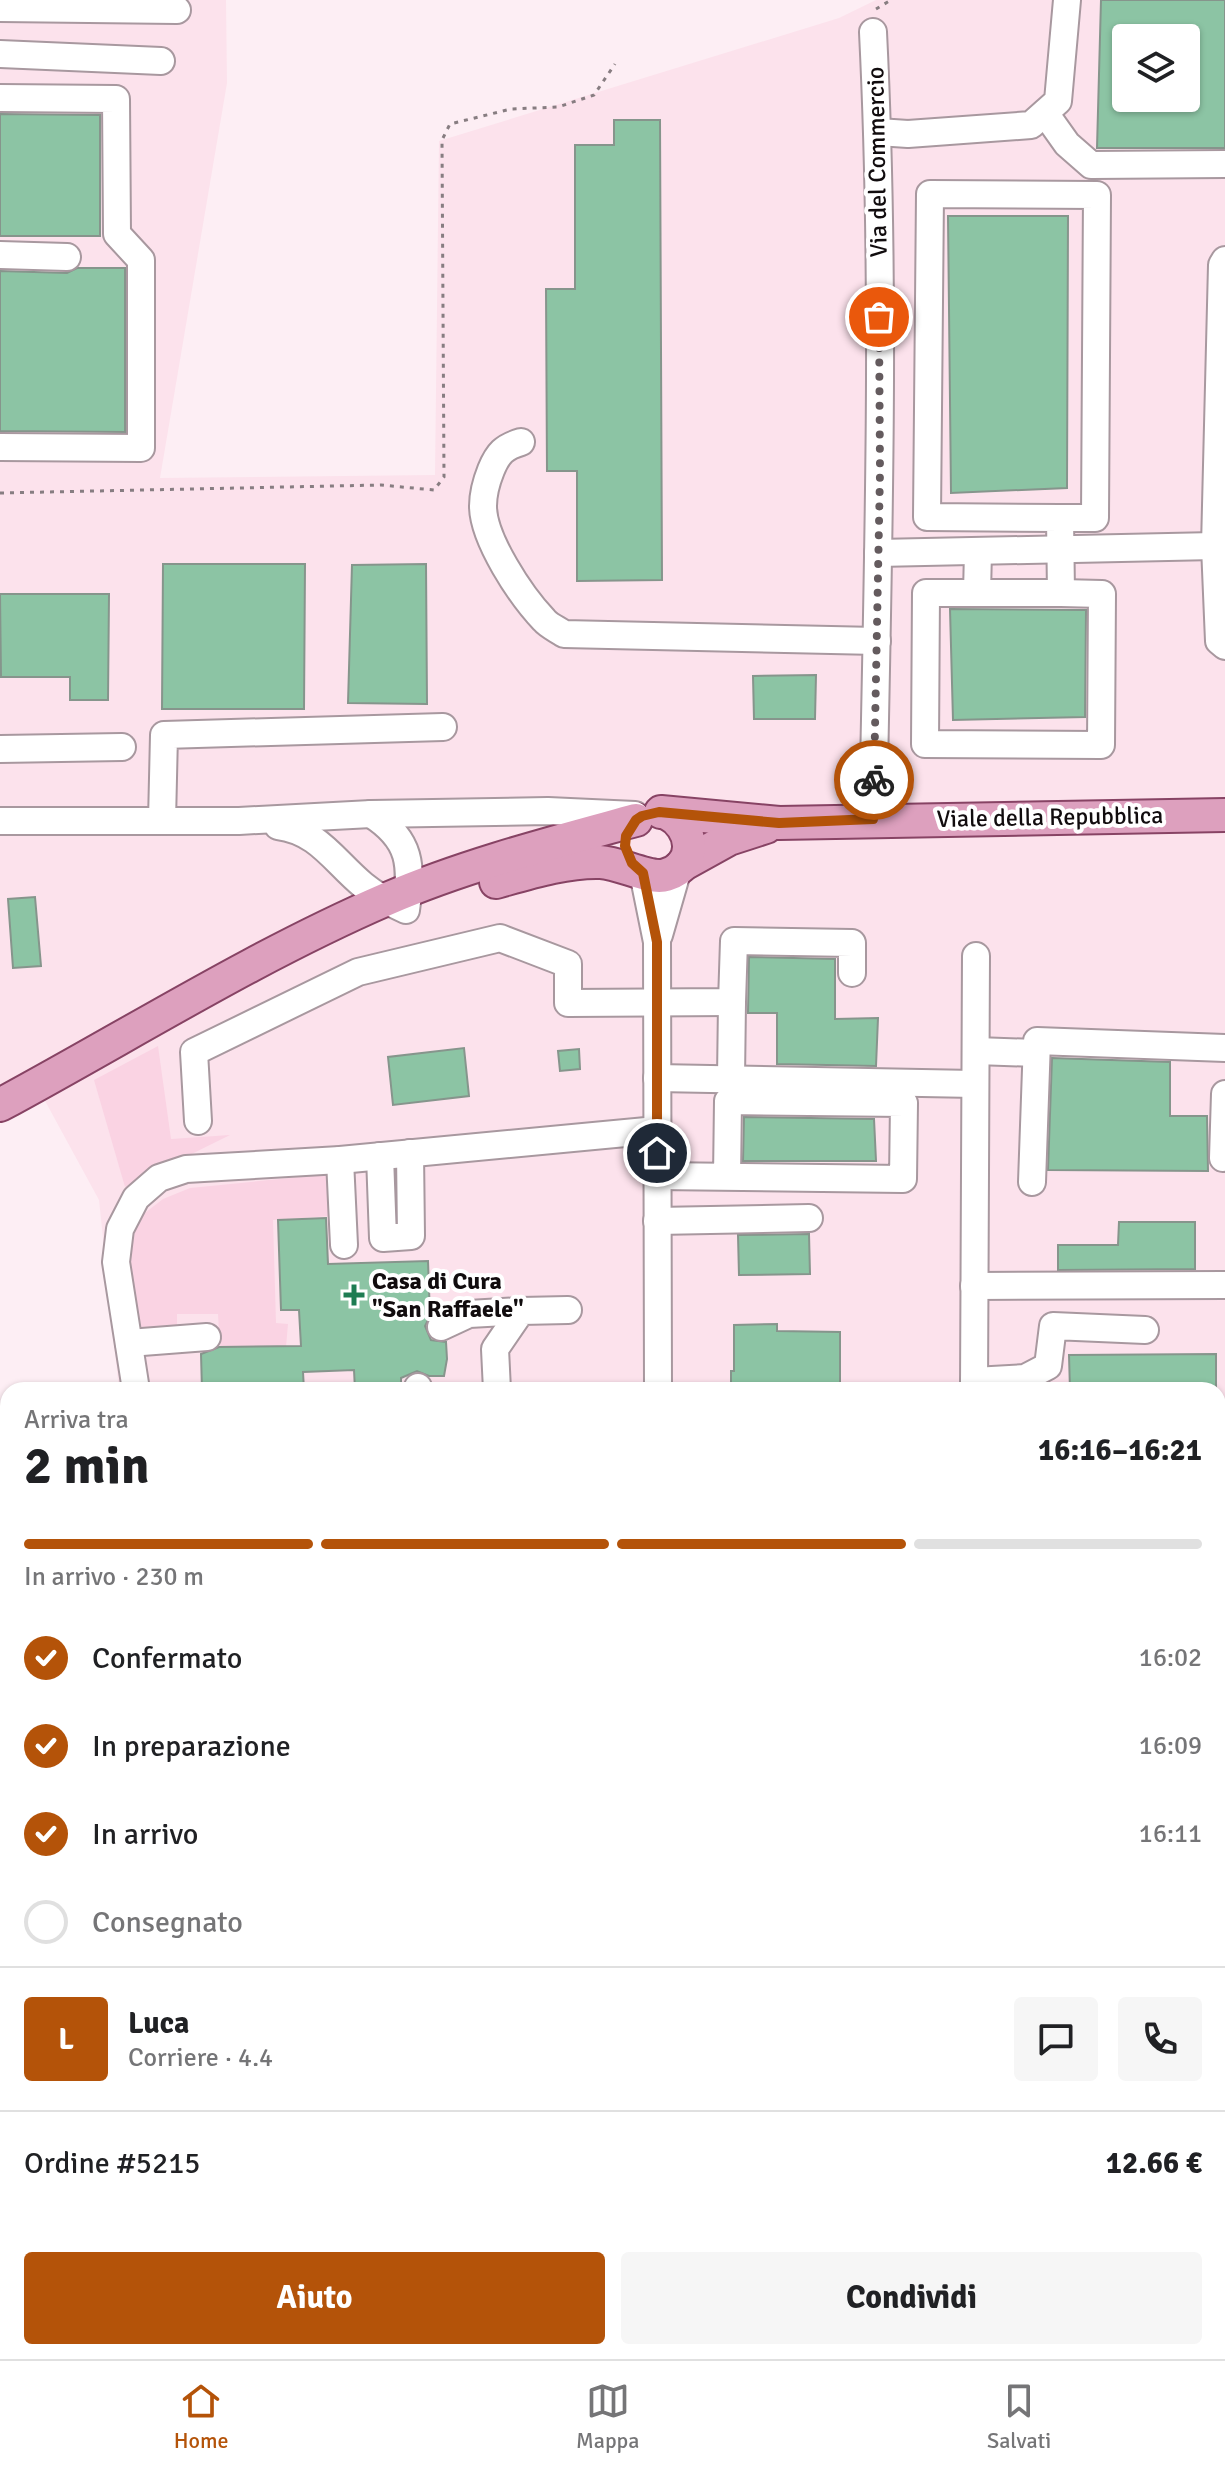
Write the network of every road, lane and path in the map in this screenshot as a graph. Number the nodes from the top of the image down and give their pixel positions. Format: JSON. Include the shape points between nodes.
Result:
{"nodes":[{"id":1,"x":1067,"y":0,"type":"edge"},
{"id":2,"x":0,"y":8,"type":"edge"},
{"id":3,"x":177,"y":10,"type":"dead end"},
{"id":4,"x":873,"y":32,"type":"dead end"},
{"id":5,"x":0,"y":54,"type":"edge"},
{"id":6,"x":161,"y":61,"type":"dead end"},
{"id":7,"x":615,"y":64,"type":"dead end"},
{"id":8,"x":0,"y":98,"type":"edge"},
{"id":9,"x":1045,"y":113,"type":"junction"},
{"id":10,"x":878,"y":132,"type":"junction"},
{"id":11,"x":1225,"y":164,"type":"edge"},
{"id":12,"x":0,"y":255,"type":"edge"},
{"id":13,"x":67,"y":257,"type":"dead end"},
{"id":14,"x":1225,"y":260,"type":"edge"},
{"id":15,"x":521,"y":442,"type":"dead end"},
{"id":16,"x":0,"y":447,"type":"edge"},
{"id":17,"x":0,"y":493,"type":"edge"},
{"id":18,"x":1060,"y":518,"type":"junction"},
{"id":19,"x":1215,"y":546,"type":"junction"},
{"id":20,"x":1060,"y":549,"type":"junction"},
{"id":21,"x":978,"y":551,"type":"junction"},
{"id":22,"x":878,"y":553,"type":"junction"},
{"id":23,"x":977,"y":593,"type":"junction"},
{"id":24,"x":1061,"y":593,"type":"junction"},
{"id":25,"x":877,"y":641,"type":"junction"},
{"id":26,"x":1225,"y":646,"type":"edge"},
{"id":27,"x":443,"y":727,"type":"dead end"},
{"id":28,"x":122,"y":747,"type":"dead end"},
{"id":29,"x":0,"y":749,"type":"edge"},
{"id":30,"x":371,"y":814,"type":"junction"},
{"id":31,"x":1225,"y":815,"type":"edge"},
{"id":32,"x":649,"y":816,"type":"junction"},
{"id":33,"x":873,"y":819,"type":"junction"},
{"id":34,"x":0,"y":821,"type":"edge"},
{"id":35,"x":162,"y":821,"type":"junction"},
{"id":36,"x":239,"y":821,"type":"junction"},
{"id":37,"x":779,"y":823,"type":"junction"},
{"id":38,"x":334,"y":855,"type":"junction"},
{"id":39,"x":680,"y":867,"type":"junction"},
{"id":40,"x":641,"y":871,"type":"junction"},
{"id":41,"x":400,"y":900,"type":"junction"},
{"id":42,"x":319,"y":931,"type":"junction"},
{"id":43,"x":657,"y":942,"type":"junction"},
{"id":44,"x":976,"y":956,"type":"dead end"},
{"id":45,"x":852,"y":973,"type":"dead end"},
{"id":46,"x":657,"y":1001,"type":"junction"},
{"id":47,"x":732,"y":1002,"type":"junction"},
{"id":48,"x":1225,"y":1048,"type":"edge"},
{"id":49,"x":976,"y":1051,"type":"junction"},
{"id":50,"x":1036,"y":1053,"type":"junction"},
{"id":51,"x":93,"y":1056,"type":"junction"},
{"id":52,"x":657,"y":1078,"type":"junction"},
{"id":53,"x":731,"y":1079,"type":"junction"},
{"id":54,"x":975,"y":1084,"type":"junction"},
{"id":55,"x":1225,"y":1094,"type":"edge"},
{"id":56,"x":0,"y":1105,"type":"edge"},
{"id":57,"x":198,"y":1121,"type":"dead end"},
{"id":58,"x":657,"y":1130,"type":"junction"},
{"id":59,"x":410,"y":1153,"type":"junction"},
{"id":60,"x":380,"y":1156,"type":"junction"},
{"id":61,"x":1223,"y":1158,"type":"dead end"},
{"id":62,"x":340,"y":1160,"type":"junction"},
{"id":63,"x":657,"y":1176,"type":"junction"},
{"id":64,"x":727,"y":1177,"type":"junction"},
{"id":65,"x":1032,"y":1182,"type":"dead end"},
{"id":66,"x":809,"y":1218,"type":"dead end"},
{"id":67,"x":657,"y":1221,"type":"junction"},
{"id":68,"x":344,"y":1245,"type":"dead end"},
{"id":69,"x":1225,"y":1285,"type":"edge"},
{"id":70,"x":974,"y":1286,"type":"junction"},
{"id":71,"x":568,"y":1310,"type":"dead end"},
{"id":72,"x":521,"y":1311,"type":"junction"},
{"id":73,"x":441,"y":1327,"type":"dead end"},
{"id":74,"x":1145,"y":1330,"type":"dead end"},
{"id":75,"x":207,"y":1337,"type":"dead end"},
{"id":76,"x":129,"y":1343,"type":"junction"},
{"id":77,"x":135,"y":1382,"type":"edge"},
{"id":78,"x":497,"y":1382,"type":"edge"},
{"id":79,"x":658,"y":1382,"type":"edge"},
{"id":80,"x":974,"y":1382,"type":"edge"},
{"id":81,"x":1000,"y":1382,"type":"edge"}],
"edges":[{"from":1,"to":9,"type":"street","via":[[1058,101]]},
{"from":2,"to":3,"type":"street"},
{"from":4,"to":10,"type":"street","name":"Via del Commercio"},
{"from":5,"to":6,"type":"street"},
{"from":7,"to":17,"type":"path","via":[[594,95],[558,107],[511,109],[450,124],[442,140],[444,477],[434,490],[381,485]]},
{"from":8,"to":16,"type":"street","via":[[116,99],[117,234],[141,260],[141,448]]},
{"from":9,"to":10,"type":"street","via":[[1031,125],[996,130]]},
{"from":9,"to":11,"type":"street","via":[[1067,144],[1091,165]]},
{"from":10,"to":22,"type":"street","name":"Via del Commercio"},
{"from":12,"to":13,"type":"street"},
{"from":14,"to":19,"type":"street"},
{"from":15,"to":25,"type":"street","via":[[505,447],[496,458],[483,508],[492,541],[523,596],[546,623],[564,634]]},
{"from":18,"to":18,"type":"street","via":[[1095,518],[1097,195],[930,194],[927,517]]},
{"from":18,"to":20,"type":"street"},
{"from":19,"to":20,"type":"street"},
{"from":19,"to":26,"type":"street","via":[[1219,641]]},
{"from":20,"to":21,"type":"street"},
{"from":20,"to":24,"type":"street"},
{"from":21,"to":22,"type":"street"},
{"from":21,"to":23,"type":"street"},
{"from":22,"to":25,"type":"street","name":"Via del Commercio"},
{"from":23,"to":24,"type":"street"},
{"from":23,"to":24,"type":"street","via":[[926,593],[925,744],[1101,745],[1102,594]]},
{"from":25,"to":33,"type":"street","name":"Via del Commercio"},
{"from":27,"to":35,"type":"street","via":[[164,735]]},
{"from":28,"to":29,"type":"street"},
{"from":30,"to":32,"type":"street","name":"Viale della Repubblica","via":[[548,811]]},
{"from":30,"to":36,"type":"street","name":"Viale della Repubblica"},
{"from":30,"to":41,"type":"street","via":[[389,825],[407,855],[411,873]]},
{"from":31,"to":33,"type":"main road","name":"Viale della Repubblica"},
{"from":32,"to":37,"type":"main road","name":"Viale della Repubblica"},
{"from":32,"to":39,"type":"main road","via":[[684,826],[689,845]]},
{"from":32,"to":40,"type":"main road","via":[[626,836],[632,863]]},
{"from":32,"to":41,"type":"main road","via":[[460,871]]},
{"from":33,"to":37,"type":"main road","name":"Viale della Repubblica"},
{"from":34,"to":35,"type":"street","name":"Viale della Repubblica"},
{"from":35,"to":36,"type":"street","name":"Viale della Repubblica"},
{"from":36,"to":38,"type":"street","name":"Viale della Repubblica","via":[[302,831]]},
{"from":37,"to":39,"type":"main road","name":"Viale della Repubblica","via":[[729,839]]},
{"from":38,"to":41,"type":"street","name":"Viale della Repubblica","via":[[353,876]]},
{"from":38,"to":42,"type":"street","via":[[345,894],[333,919]]},
{"from":39,"to":40,"type":"main road","via":[[665,875]]},
{"from":39,"to":43,"type":"street"},
{"from":40,"to":41,"type":"main road","via":[[622,864],[577,864]]},
{"from":40,"to":43,"type":"street"},
{"from":41,"to":42,"type":"main road"},
{"from":41,"to":51,"type":"main road"},
{"from":42,"to":51,"type":"main road"},
{"from":43,"to":46,"type":"street"},
{"from":44,"to":49,"type":"street"},
{"from":45,"to":47,"type":"street","via":[[852,943],[734,941]]},
{"from":46,"to":47,"type":"street"},
{"from":46,"to":52,"type":"street"},
{"from":46,"to":57,"type":"street","via":[[568,1003],[568,964],[500,938],[358,972],[194,1052]]},
{"from":47,"to":53,"type":"street"},
{"from":48,"to":50,"type":"street","via":[[1037,1041]]},
{"from":49,"to":50,"type":"street"},
{"from":49,"to":54,"type":"street"},
{"from":50,"to":65,"type":"street"},
{"from":51,"to":56,"type":"main road"},
{"from":52,"to":53,"type":"street"},
{"from":52,"to":58,"type":"street"},
{"from":53,"to":54,"type":"street"},
{"from":54,"to":70,"type":"street"},
{"from":55,"to":61,"type":"street"},
{"from":58,"to":59,"type":"street"},
{"from":58,"to":63,"type":"street"},
{"from":59,"to":60,"type":"street"},
{"from":59,"to":60,"type":"street","via":[[411,1236],[383,1238]]},
{"from":60,"to":62,"type":"street"},
{"from":62,"to":68,"type":"street"},
{"from":62,"to":76,"type":"street","via":[[186,1169],[159,1178],[136,1198],[120,1229],[116,1262]]},
{"from":63,"to":64,"type":"street"},
{"from":63,"to":67,"type":"street"},
{"from":64,"to":64,"type":"street","via":[[903,1179],[904,1103],[728,1101]]},
{"from":66,"to":67,"type":"street"},
{"from":67,"to":79,"type":"street"},
{"from":69,"to":70,"type":"street"},
{"from":70,"to":80,"type":"street"},
{"from":71,"to":72,"type":"street"},
{"from":72,"to":73,"type":"street","via":[[469,1314]]},
{"from":72,"to":78,"type":"street","via":[[495,1349]]},
{"from":74,"to":81,"type":"street","via":[[1053,1326],[1048,1366],[1025,1378]]},
{"from":75,"to":76,"type":"street"},
{"from":76,"to":77,"type":"street"}]}
